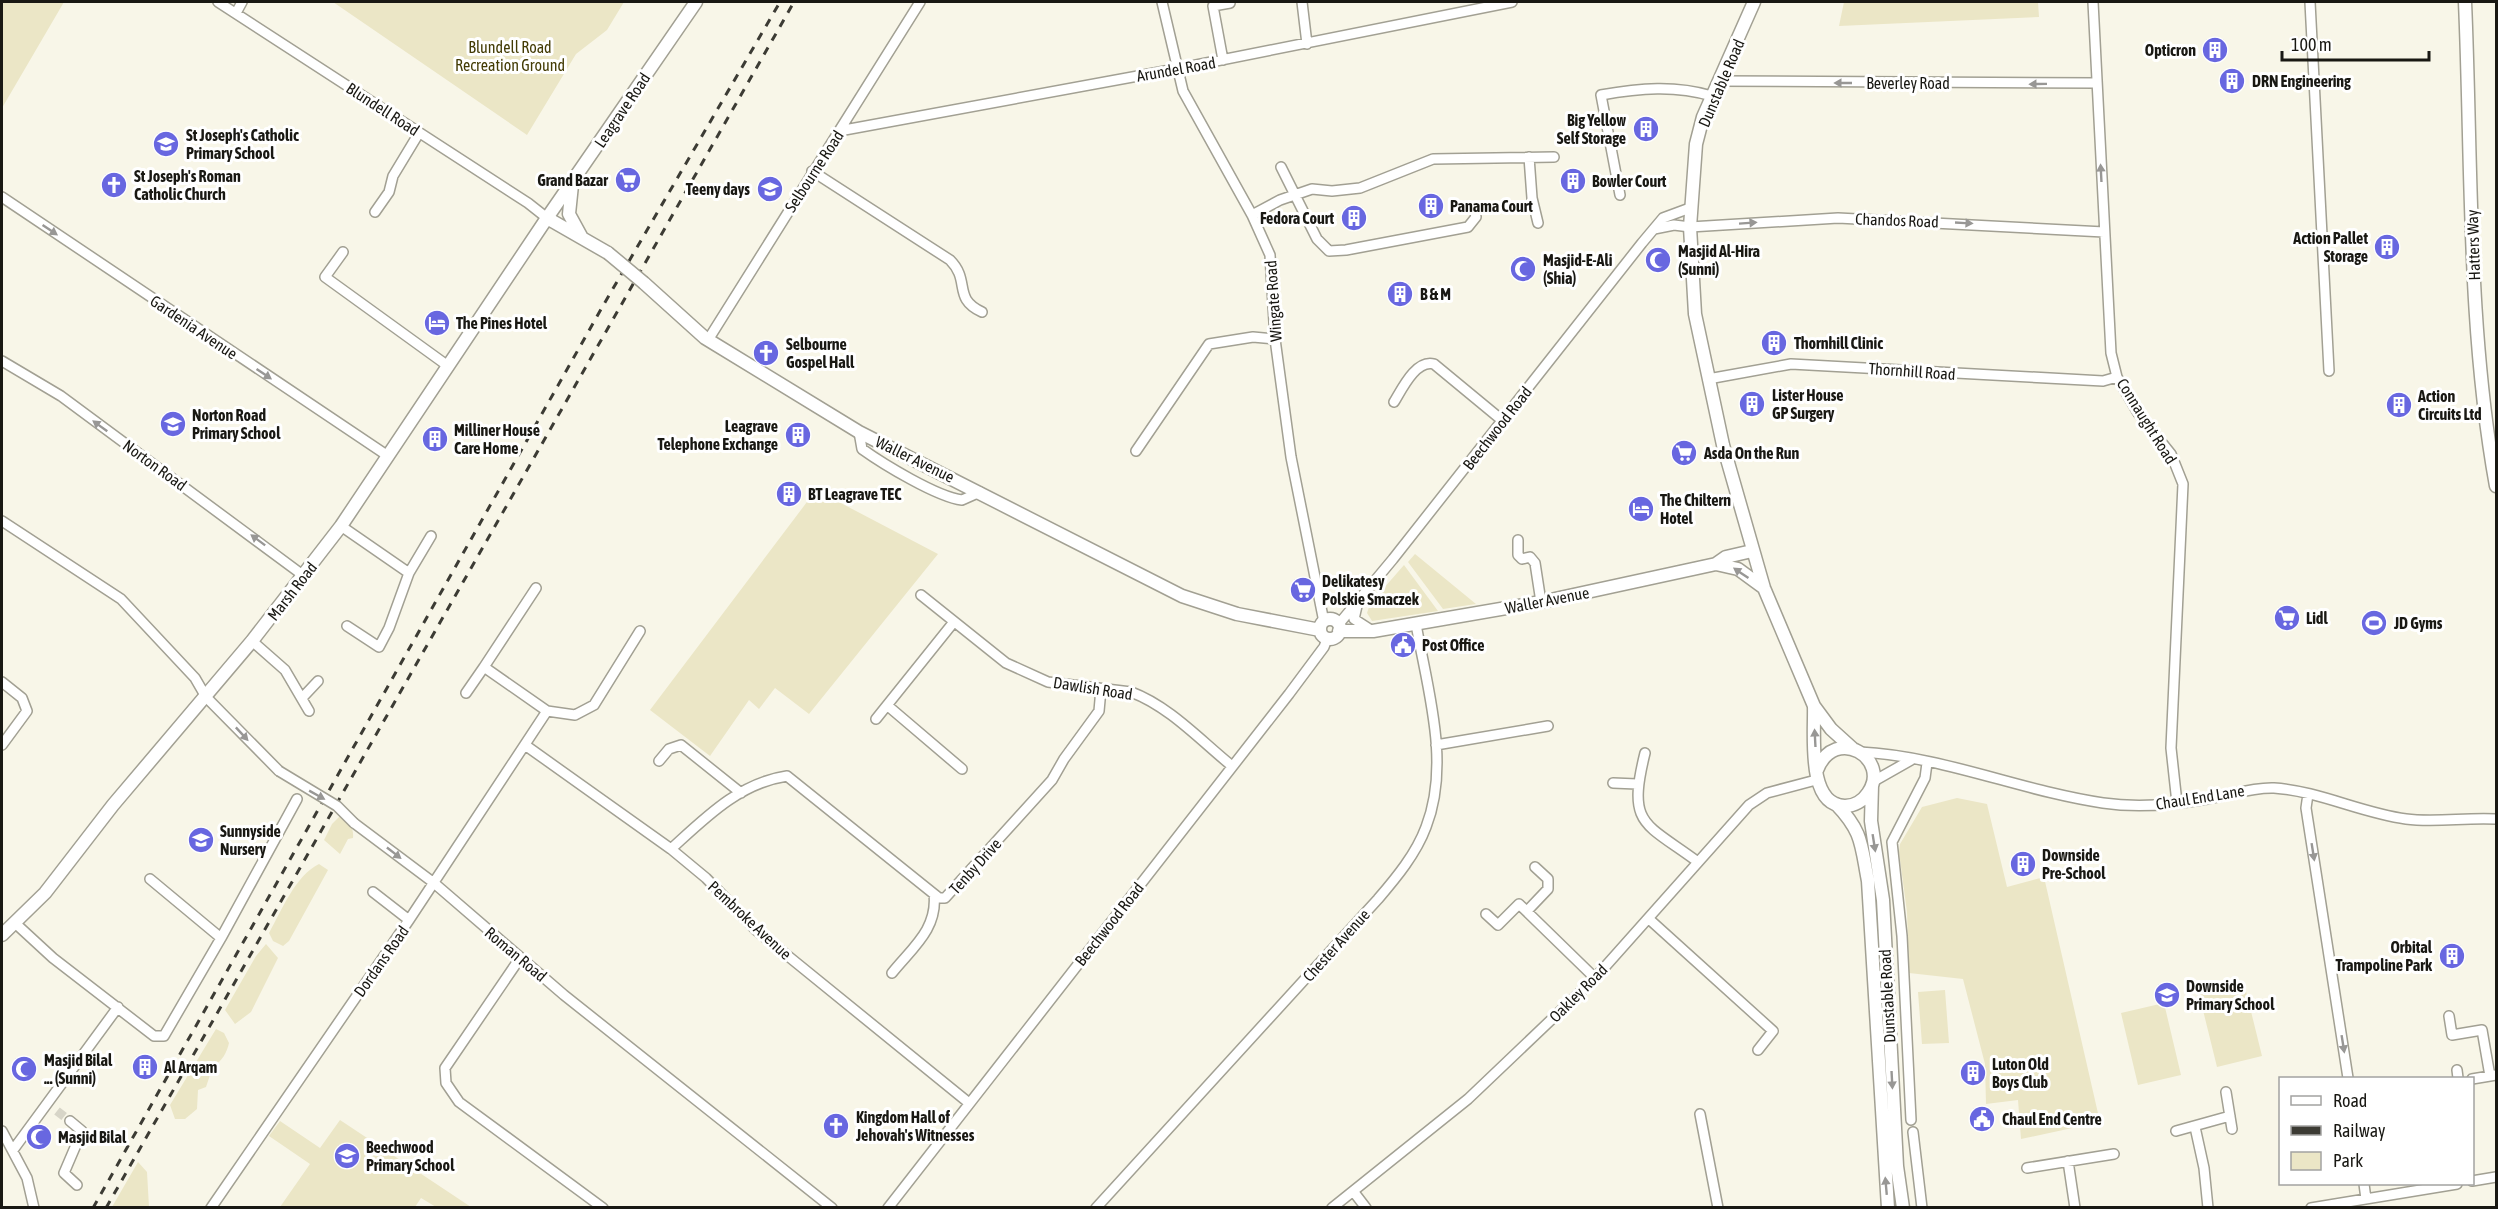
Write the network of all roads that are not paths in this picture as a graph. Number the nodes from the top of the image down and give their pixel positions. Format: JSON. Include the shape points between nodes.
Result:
{"nodes":[{"id":1,"x":218,"y":2,"type":"edge"},
{"id":2,"x":242,"y":2,"type":"edge"},
{"id":3,"x":696,"y":2,"type":"edge"},
{"id":4,"x":920,"y":2,"type":"edge"},
{"id":5,"x":1162,"y":2,"type":"edge"},
{"id":6,"x":1302,"y":2,"type":"edge"},
{"id":7,"x":1512,"y":2,"type":"edge"},
{"id":8,"x":1754,"y":2,"type":"edge"},
{"id":9,"x":2093,"y":2,"type":"edge"},
{"id":10,"x":2310,"y":2,"type":"edge"},
{"id":11,"x":2465,"y":2,"type":"edge"},
{"id":12,"x":1230,"y":3,"type":"edge"},
{"id":13,"x":236,"y":13,"type":"junction"},
{"id":14,"x":1307,"y":44,"type":"junction"},
{"id":15,"x":1223,"y":60,"type":"junction"},
{"id":16,"x":1176,"y":69,"type":"junction"},
{"id":17,"x":1719,"y":81,"type":"junction"},
{"id":18,"x":2097,"y":83,"type":"junction"},
{"id":19,"x":1712,"y":96,"type":"junction"},
{"id":20,"x":839,"y":132,"type":"junction"},
{"id":21,"x":419,"y":133,"type":"junction"},
{"id":22,"x":1529,"y":157,"type":"junction"},
{"id":23,"x":1554,"y":157,"type":"dead end"},
{"id":24,"x":1281,"y":166,"type":"dead end"},
{"id":25,"x":812,"y":171,"type":"junction"},
{"id":26,"x":573,"y":181,"type":"junction"},
{"id":27,"x":1296,"y":195,"type":"junction"},
{"id":28,"x":1620,"y":195,"type":"dead end"},
{"id":29,"x":2,"y":197,"type":"edge"},
{"id":30,"x":1474,"y":207,"type":"dead end"},
{"id":31,"x":1690,"y":208,"type":"junction"},
{"id":32,"x":375,"y":212,"type":"dead end"},
{"id":33,"x":1252,"y":215,"type":"junction"},
{"id":34,"x":547,"y":218,"type":"junction"},
{"id":35,"x":1538,"y":223,"type":"dead end"},
{"id":36,"x":1690,"y":227,"type":"junction"},
{"id":37,"x":1654,"y":230,"type":"junction"},
{"id":38,"x":2104,"y":232,"type":"junction"},
{"id":39,"x":582,"y":237,"type":"junction"},
{"id":40,"x":343,"y":252,"type":"dead end"},
{"id":41,"x":982,"y":312,"type":"dead end"},
{"id":42,"x":1275,"y":339,"type":"junction"},
{"id":43,"x":708,"y":340,"type":"junction"},
{"id":44,"x":2,"y":361,"type":"edge"},
{"id":45,"x":448,"y":366,"type":"junction"},
{"id":46,"x":2329,"y":371,"type":"dead end"},
{"id":47,"x":2117,"y":376,"type":"junction"},
{"id":48,"x":1708,"y":379,"type":"junction"},
{"id":49,"x":1394,"y":402,"type":"dead end"},
{"id":50,"x":1503,"y":421,"type":"junction"},
{"id":51,"x":859,"y":432,"type":"junction"},
{"id":52,"x":1136,"y":452,"type":"dead end"},
{"id":53,"x":388,"y":456,"type":"junction"},
{"id":54,"x":2496,"y":486,"type":"edge"},
{"id":55,"x":981,"y":491,"type":"junction"},
{"id":56,"x":2,"y":521,"type":"edge"},
{"id":57,"x":342,"y":526,"type":"junction"},
{"id":58,"x":431,"y":536,"type":"dead end"},
{"id":59,"x":1518,"y":540,"type":"dead end"},
{"id":60,"x":1752,"y":551,"type":"junction"},
{"id":61,"x":1716,"y":564,"type":"junction"},
{"id":62,"x":409,"y":573,"type":"junction"},
{"id":63,"x":304,"y":576,"type":"junction"},
{"id":64,"x":536,"y":588,"type":"dead end"},
{"id":65,"x":1764,"y":588,"type":"junction"},
{"id":66,"x":921,"y":595,"type":"dead end"},
{"id":67,"x":1359,"y":601,"type":"junction"},
{"id":68,"x":1541,"y":602,"type":"junction"},
{"id":69,"x":953,"y":623,"type":"junction"},
{"id":70,"x":1416,"y":624,"type":"junction"},
{"id":71,"x":347,"y":626,"type":"dead end"},
{"id":72,"x":1339,"y":628,"type":"junction"},
{"id":73,"x":1323,"y":630,"type":"junction"},
{"id":74,"x":640,"y":631,"type":"dead end"},
{"id":75,"x":1373,"y":631,"type":"junction"},
{"id":76,"x":252,"y":641,"type":"junction"},
{"id":77,"x":484,"y":667,"type":"junction"},
{"id":78,"x":318,"y":681,"type":"dead end"},
{"id":79,"x":2,"y":682,"type":"edge"},
{"id":80,"x":1101,"y":689,"type":"junction"},
{"id":81,"x":466,"y":693,"type":"dead end"},
{"id":82,"x":206,"y":697,"type":"junction"},
{"id":83,"x":302,"y":698,"type":"junction"},
{"id":84,"x":888,"y":706,"type":"junction"},
{"id":85,"x":1814,"y":706,"type":"junction"},
{"id":86,"x":309,"y":711,"type":"dead end"},
{"id":87,"x":547,"y":711,"type":"junction"},
{"id":88,"x":876,"y":719,"type":"dead end"},
{"id":89,"x":1548,"y":726,"type":"dead end"},
{"id":90,"x":525,"y":745,"type":"junction"},
{"id":91,"x":1436,"y":745,"type":"junction"},
{"id":92,"x":2,"y":746,"type":"edge"},
{"id":93,"x":1856,"y":750,"type":"junction"},
{"id":94,"x":1645,"y":753,"type":"dead end"},
{"id":95,"x":1911,"y":760,"type":"junction"},
{"id":96,"x":659,"y":761,"type":"dead end"},
{"id":97,"x":1927,"y":763,"type":"junction"},
{"id":98,"x":1232,"y":766,"type":"junction"},
{"id":99,"x":962,"y":769,"type":"dead end"},
{"id":100,"x":1816,"y":775,"type":"junction"},
{"id":101,"x":1613,"y":783,"type":"dead end"},
{"id":102,"x":1873,"y":783,"type":"junction"},
{"id":103,"x":1637,"y":784,"type":"junction"},
{"id":104,"x":741,"y":793,"type":"junction"},
{"id":105,"x":2308,"y":794,"type":"junction"},
{"id":106,"x":297,"y":799,"type":"dead end"},
{"id":107,"x":2177,"y":803,"type":"junction"},
{"id":108,"x":1836,"y":804,"type":"junction"},
{"id":109,"x":2494,"y":818,"type":"edge"},
{"id":110,"x":671,"y":849,"type":"junction"},
{"id":111,"x":1698,"y":862,"type":"junction"},
{"id":112,"x":1535,"y":867,"type":"dead end"},
{"id":113,"x":150,"y":879,"type":"dead end"},
{"id":114,"x":434,"y":883,"type":"junction"},
{"id":115,"x":373,"y":892,"type":"dead end"},
{"id":116,"x":934,"y":894,"type":"junction"},
{"id":117,"x":1527,"y":911,"type":"junction"},
{"id":118,"x":1486,"y":914,"type":"dead end"},
{"id":119,"x":1649,"y":919,"type":"junction"},
{"id":120,"x":409,"y":920,"type":"junction"},
{"id":121,"x":15,"y":923,"type":"junction"},
{"id":122,"x":2,"y":935,"type":"edge"},
{"id":123,"x":221,"y":938,"type":"junction"},
{"id":124,"x":520,"y":958,"type":"junction"},
{"id":125,"x":892,"y":973,"type":"dead end"},
{"id":126,"x":1595,"y":978,"type":"junction"},
{"id":127,"x":118,"y":1007,"type":"junction"},
{"id":128,"x":2449,"y":1016,"type":"dead end"},
{"id":129,"x":1758,"y":1050,"type":"dead end"},
{"id":130,"x":2493,"y":1076,"type":"edge"},
{"id":131,"x":2348,"y":1077,"type":"edge"},
{"id":132,"x":2474,"y":1079,"type":"edge"},
{"id":133,"x":2226,"y":1092,"type":"dead end"},
{"id":134,"x":969,"y":1103,"type":"junction"},
{"id":135,"x":48,"y":1104,"type":"junction"},
{"id":136,"x":57,"y":1111,"type":"tunnel mouth"},
{"id":137,"x":1700,"y":1114,"type":"dead end"},
{"id":138,"x":2230,"y":1116,"type":"junction"},
{"id":139,"x":1911,"y":1120,"type":"dead end"},
{"id":140,"x":70,"y":1121,"type":"tunnel mouth"},
{"id":141,"x":89,"y":1121,"type":"dead end"},
{"id":142,"x":2194,"y":1127,"type":"junction"},
{"id":143,"x":2232,"y":1129,"type":"dead end"},
{"id":144,"x":2,"y":1131,"type":"edge"},
{"id":145,"x":82,"y":1131,"type":"junction"},
{"id":146,"x":2176,"y":1131,"type":"dead end"},
{"id":147,"x":1913,"y":1132,"type":"dead end"},
{"id":148,"x":13,"y":1150,"type":"junction"},
{"id":149,"x":2114,"y":1154,"type":"dead end"},
{"id":150,"x":2068,"y":1161,"type":"junction"},
{"id":151,"x":2027,"y":1168,"type":"dead end"},
{"id":152,"x":2496,"y":1178,"type":"edge"},
{"id":153,"x":2474,"y":1181,"type":"edge"},
{"id":154,"x":77,"y":1185,"type":"dead end"},
{"id":155,"x":2364,"y":1185,"type":"edge"},
{"id":156,"x":2451,"y":1185,"type":"edge"},
{"id":157,"x":1353,"y":1191,"type":"junction"},
{"id":158,"x":2366,"y":1199,"type":"junction"},
{"id":159,"x":34,"y":1208,"type":"edge"},
{"id":160,"x":211,"y":1208,"type":"edge"},
{"id":161,"x":603,"y":1208,"type":"edge"},
{"id":162,"x":832,"y":1208,"type":"edge"},
{"id":163,"x":888,"y":1208,"type":"edge"},
{"id":164,"x":1096,"y":1208,"type":"edge"},
{"id":165,"x":1332,"y":1208,"type":"edge"},
{"id":166,"x":1366,"y":1208,"type":"edge"},
{"id":167,"x":1718,"y":1208,"type":"edge"},
{"id":168,"x":1888,"y":1208,"type":"edge"},
{"id":169,"x":1903,"y":1208,"type":"edge"},
{"id":170,"x":1922,"y":1208,"type":"edge"},
{"id":171,"x":2075,"y":1208,"type":"edge"},
{"id":172,"x":2208,"y":1208,"type":"edge"},
{"id":173,"x":2311,"y":1208,"type":"edge"}],
"edges":[{"from":1,"to":13,"type":"street","name":"Blundell Road"},
{"from":2,"to":13,"type":"street"},
{"from":3,"to":26,"type":"main road","name":"Leagrave Road"},
{"from":4,"to":20,"type":"street","name":"Selbourne Road"},
{"from":5,"to":16,"type":"street","name":"Wingate Road"},
{"from":6,"to":14,"type":"street"},
{"from":7,"to":14,"type":"street","name":"Arundel Road"},
{"from":8,"to":17,"type":"main road","name":"Dunstable Road"},
{"from":9,"to":18,"type":"street","name":"Connaught Road"},
{"from":10,"to":46,"type":"street"},
{"from":11,"to":54,"type":"main road","name":"Hatters Way","via":[[2476,326]]},
{"from":12,"to":15,"type":"street","via":[[1213,6]]},
{"from":13,"to":21,"type":"street","name":"Blundell Road"},
{"from":14,"to":15,"type":"street","name":"Arundel Road"},
{"from":15,"to":16,"type":"street","name":"Arundel Road"},
{"from":16,"to":20,"type":"street","name":"Arundel Road"},
{"from":16,"to":33,"type":"street","name":"Wingate Road","via":[[1183,91]]},
{"from":18,"to":17,"type":"street","name":"Beverley Road","one_way":true},
{"from":17,"to":19,"type":"main road","name":"Dunstable Road"},
{"from":38,"to":18,"type":"street","name":"Connaught Road","one_way":true},
{"from":19,"to":28,"type":"street","via":[[1665,88],[1601,95]]},
{"from":19,"to":31,"type":"main road","name":"Dunstable Road","via":[[1696,144]]},
{"from":20,"to":25,"type":"street","name":"Selbourne Road"},
{"from":21,"to":32,"type":"street"},
{"from":21,"to":34,"type":"street","name":"Blundell Road"},
{"from":22,"to":23,"type":"street"},
{"from":22,"to":27,"type":"street","via":[[1432,159],[1360,189],[1312,189]]},
{"from":22,"to":35,"type":"street"},
{"from":24,"to":27,"type":"street"},
{"from":25,"to":41,"type":"street","via":[[950,260],[957,268],[969,306]]},
{"from":25,"to":43,"type":"street","name":"Selbourne Road"},
{"from":26,"to":34,"type":"main road","name":"Leagrave Road"},
{"from":26,"to":39,"type":"main road","via":[[569,214]]},
{"from":27,"to":30,"type":"street","via":[[1317,238],[1329,251],[1468,227],[1476,217]]},
{"from":27,"to":33,"type":"street"},
{"from":29,"to":53,"type":"street","name":"Gardenia Avenue","one_way":true},
{"from":31,"to":36,"type":"main road","name":"Dunstable Road"},
{"from":31,"to":37,"type":"street","name":"Beechwood Road","via":[[1663,218]]},
{"from":33,"to":42,"type":"street","name":"Wingate Road","via":[[1270,255]]},
{"from":34,"to":39,"type":"main road","name":"Waller Avenue"},
{"from":34,"to":45,"type":"main road","name":"Marsh Road"},
{"from":36,"to":37,"type":"street","via":[[1674,225]]},
{"from":36,"to":38,"type":"street","name":"Chandos Road","one_way":true,"via":[[1838,218]]},
{"from":36,"to":48,"type":"main road","name":"Dunstable Road","via":[[1695,314]]},
{"from":37,"to":50,"type":"street","name":"Beechwood Road"},
{"from":38,"to":47,"type":"street","name":"Connaught Road","via":[[2111,353]]},
{"from":39,"to":43,"type":"main road","name":"Waller Avenue","bridge":true,"via":[[608,253]]},
{"from":40,"to":45,"type":"street","via":[[325,277]]},
{"from":42,"to":52,"type":"street","via":[[1253,337],[1209,344]]},
{"from":42,"to":73,"type":"street","name":"Wingate Road","via":[[1291,457]]},
{"from":43,"to":51,"type":"main road","name":"Waller Avenue"},
{"from":63,"to":44,"type":"street","name":"Norton Road","one_way":true,"via":[[61,396]]},
{"from":45,"to":53,"type":"main road","name":"Marsh Road"},
{"from":47,"to":48,"type":"street","name":"Thornhill Road","via":[[2091,381],[1791,364]]},
{"from":47,"to":107,"type":"street","name":"Connaught Road","via":[[2138,413],[2171,454],[2183,484],[2171,748]]},
{"from":48,"to":60,"type":"main road","name":"Dunstable Road"},
{"from":49,"to":50,"type":"street","via":[[1427,362]]},
{"from":50,"to":67,"type":"street","name":"Beechwood Road"},
{"from":51,"to":55,"type":"main road","name":"Waller Avenue"},
{"from":51,"to":55,"type":"street","via":[[862,449],[943,494],[962,500]]},
{"from":53,"to":57,"type":"main road","name":"Marsh Road"},
{"from":55,"to":73,"type":"main road","name":"Waller Avenue","via":[[1182,596],[1237,614]]},
{"from":56,"to":82,"type":"street","name":"Roman Road","via":[[121,599],[195,678]]},
{"from":57,"to":62,"type":"street"},
{"from":57,"to":63,"type":"main road","name":"Marsh Road"},
{"from":58,"to":62,"type":"street"},
{"from":59,"to":68,"type":"street","via":[[1518,555],[1522,559],[1530,557],[1534,563]]},
{"from":60,"to":61,"type":"main road","name":"Waller Avenue","via":[[1726,557]]},
{"from":60,"to":65,"type":"main road","name":"Dunstable Road"},
{"from":65,"to":61,"type":"main road","one_way":true,"via":[[1738,569]]},
{"from":61,"to":68,"type":"main road","name":"Waller Avenue"},
{"from":62,"to":71,"type":"street","via":[[379,646]]},
{"from":63,"to":76,"type":"main road","name":"Marsh Road"},
{"from":64,"to":77,"type":"street"},
{"from":65,"to":85,"type":"main road","name":"Dunstable Road"},
{"from":66,"to":69,"type":"street","name":"Dawlish Road"},
{"from":67,"to":72,"type":"street","name":"Beechwood Road"},
{"from":67,"to":75,"type":"street","via":[[1354,619]]},
{"from":68,"to":70,"type":"main road","name":"Waller Avenue"},
{"from":69,"to":80,"type":"street","name":"Dawlish Road","via":[[1006,663],[1048,682]]},
{"from":69,"to":84,"type":"street"},
{"from":70,"to":75,"type":"main road","name":"Waller Avenue"},
{"from":70,"to":91,"type":"street","name":"Chester Avenue"},
{"from":72,"to":73,"type":"main road","via":[[1333,638]]},
{"from":72,"to":75,"type":"main road","name":"Waller Avenue"},
{"from":73,"to":98,"type":"street","name":"Beechwood Road","via":[[1320,653]]},
{"from":74,"to":87,"type":"street","via":[[594,705],[575,715]]},
{"from":76,"to":82,"type":"main road","name":"Marsh Road"},
{"from":76,"to":83,"type":"street","via":[[285,670]]},
{"from":77,"to":81,"type":"street"},
{"from":77,"to":87,"type":"street"},
{"from":78,"to":83,"type":"street"},
{"from":79,"to":92,"type":"street","via":[[22,698],[27,711]]},
{"from":80,"to":98,"type":"street","name":"Dawlish Road","via":[[1131,692],[1157,705]]},
{"from":80,"to":116,"type":"street","name":"Tenby Drive","via":[[1099,711],[1052,780],[948,897]]},
{"from":82,"to":114,"type":"street","name":"Roman Road","one_way":true,"bridge":true,"via":[[279,771],[337,806]]},
{"from":82,"to":121,"type":"main road","name":"Marsh Road","via":[[113,805],[45,893]]},
{"from":83,"to":86,"type":"street"},
{"from":84,"to":88,"type":"street"},
{"from":84,"to":99,"type":"street"},
{"from":85,"to":93,"type":"main road","via":[[1831,729]]},
{"from":100,"to":85,"type":"main road","one_way":true},
{"from":87,"to":90,"type":"street","name":"Dordans Road"},
{"from":89,"to":91,"type":"street"},
{"from":90,"to":110,"type":"street","name":"Pembroke Avenue"},
{"from":90,"to":114,"type":"street","name":"Dordans Road"},
{"from":91,"to":164,"type":"street","name":"Chester Avenue","via":[[1436,785],[1426,828],[1395,880]]},
{"from":93,"to":95,"type":"street","name":"Chaul End Lane"},
{"from":93,"to":100,"type":"main road","via":[[1833,750],[1820,762]]},
{"from":93,"to":102,"type":"main road","via":[[1871,764]]},
{"from":94,"to":103,"type":"street"},
{"from":95,"to":97,"type":"street","name":"Chaul End Lane"},
{"from":95,"to":102,"type":"street"},
{"from":96,"to":104,"type":"street","via":[[669,750],[681,745]]},
{"from":97,"to":107,"type":"street","name":"Chaul End Lane","via":[[2097,802],[2146,806]]},
{"from":97,"to":139,"type":"street","name":"Dunstable Road","via":[[1925,778],[1892,842],[1902,936]]},
{"from":98,"to":134,"type":"street","name":"Beechwood Road"},
{"from":100,"to":108,"type":"main road","via":[[1822,795]]},
{"from":100,"to":111,"type":"street","name":"Oakley Road","via":[[1767,793],[1749,805]]},
{"from":101,"to":103,"type":"street"},
{"from":102,"to":108,"type":"main road","via":[[1868,794],[1854,804]]},
{"from":102,"to":169,"type":"main road","name":"Dunstable Road","one_way":true,"via":[[1871,821],[1883,900],[1897,1166]]},
{"from":103,"to":111,"type":"street","via":[[1637,807],[1652,830]]},
{"from":104,"to":110,"type":"street","name":"Tenby Drive","via":[[724,801]]},
{"from":104,"to":116,"type":"street","name":"Tenby Drive","via":[[777,778],[787,776],[795,780]]},
{"from":105,"to":107,"type":"street","name":"Chaul End Lane","via":[[2254,789]]},
{"from":105,"to":109,"type":"street","name":"Chaul End Lane","via":[[2405,819]]},
{"from":105,"to":131,"type":"street","one_way":true,"via":[[2306,808]]},
{"from":106,"to":123,"type":"street"},
{"from":168,"to":108,"type":"main road","name":"Dunstable Road","one_way":true,"via":[[1868,881],[1859,832]]},
{"from":110,"to":134,"type":"street","name":"Pembroke Avenue","via":[[706,878],[756,930]]},
{"from":111,"to":119,"type":"street","name":"Oakley Road"},
{"from":112,"to":117,"type":"street","via":[[1548,879],[1548,889]]},
{"from":113,"to":123,"type":"street"},
{"from":114,"to":120,"type":"street","name":"Dordans Road"},
{"from":114,"to":124,"type":"street","name":"Roman Road"},
{"from":115,"to":120,"type":"street"},
{"from":116,"to":125,"type":"street","via":[[935,908],[929,927]]},
{"from":117,"to":118,"type":"street","via":[[1519,904],[1498,925]]},
{"from":117,"to":126,"type":"street"},
{"from":119,"to":126,"type":"street","name":"Oakley Road"},
{"from":119,"to":129,"type":"street","via":[[1773,1031]]},
{"from":120,"to":160,"type":"street","name":"Dordans Road"},
{"from":121,"to":122,"type":"main road","name":"Marsh Road"},
{"from":121,"to":127,"type":"street","via":[[53,958]]},
{"from":123,"to":127,"type":"street","via":[[164,1036],[154,1036]]},
{"from":124,"to":161,"type":"street","via":[[445,1068],[446,1083],[459,1102]]},
{"from":124,"to":162,"type":"street","name":"Roman Road"},
{"from":126,"to":157,"type":"street","name":"Oakley Road","via":[[1468,1099]]},
{"from":127,"to":135,"type":"street"},
{"from":128,"to":130,"type":"street","via":[[2452,1035],[2482,1030]]},
{"from":130,"to":132,"type":"street"},
{"from":133,"to":138,"type":"street"},
{"from":134,"to":163,"type":"street","name":"Beechwood Road"},
{"from":135,"to":136,"type":"street"},
{"from":135,"to":148,"type":"street"},
{"from":137,"to":167,"type":"street"},
{"from":138,"to":142,"type":"street"},
{"from":138,"to":143,"type":"street"},
{"from":140,"to":145,"type":"street"},
{"from":141,"to":145,"type":"street"},
{"from":142,"to":146,"type":"street"},
{"from":142,"to":172,"type":"street","via":[[2204,1167]]},
{"from":144,"to":148,"type":"street"},
{"from":145,"to":154,"type":"street","via":[[64,1173]]},
{"from":147,"to":170,"type":"street"},
{"from":148,"to":159,"type":"street","via":[[27,1178]]},
{"from":149,"to":150,"type":"street"},
{"from":150,"to":151,"type":"street"},
{"from":150,"to":171,"type":"street"},
{"from":152,"to":153,"type":"street"},
{"from":155,"to":158,"type":"street"},
{"from":156,"to":158,"type":"street"},
{"from":157,"to":165,"type":"street","name":"Oakley Road"},
{"from":157,"to":166,"type":"street"},
{"from":158,"to":173,"type":"street"}]}
